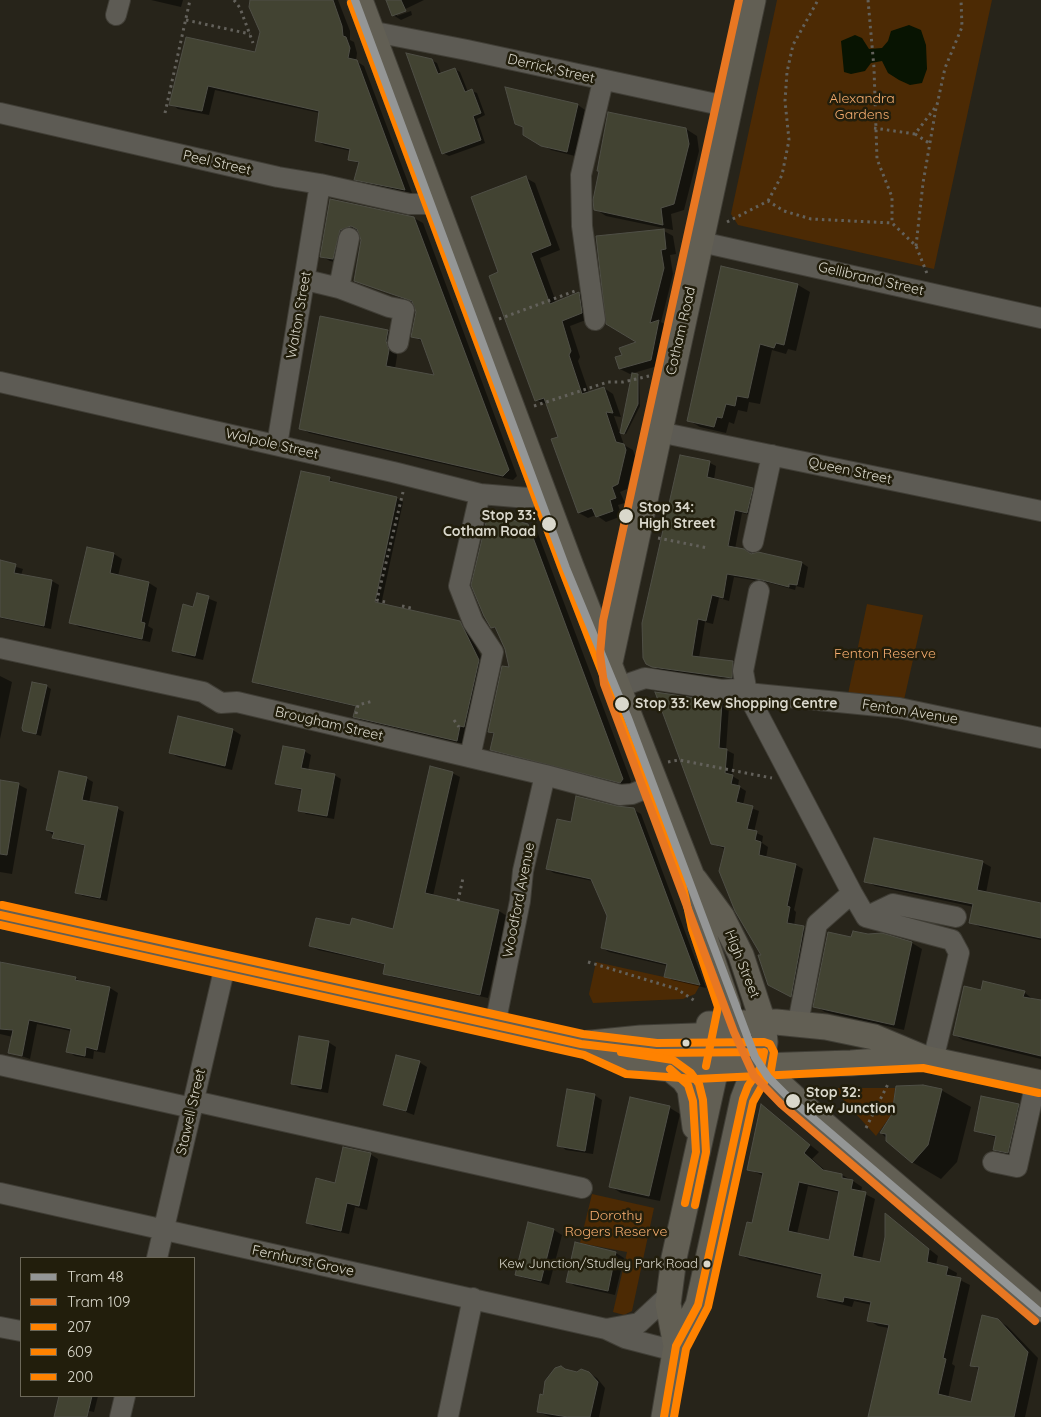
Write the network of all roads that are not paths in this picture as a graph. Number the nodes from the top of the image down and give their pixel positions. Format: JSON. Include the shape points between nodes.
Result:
{"nodes":[{"id":1,"x":360,"y":0,"type":"edge"},
{"id":2,"x":753,"y":0,"type":"edge"},
{"id":3,"x":372,"y":34,"type":"junction"},
{"id":4,"x":603,"y":81,"type":"junction"},
{"id":5,"x":730,"y":107,"type":"junction"},
{"id":6,"x":0,"y":113,"type":"edge"},
{"id":7,"x":311,"y":182,"type":"junction"},
{"id":8,"x":436,"y":204,"type":"junction"},
{"id":9,"x":349,"y":238,"type":"dead end"},
{"id":10,"x":701,"y":242,"type":"junction"},
{"id":11,"x":306,"y":280,"type":"junction"},
{"id":12,"x":339,"y":288,"type":"junction"},
{"id":13,"x":1041,"y":318,"type":"edge"},
{"id":14,"x":595,"y":320,"type":"dead end"},
{"id":15,"x":398,"y":343,"type":"dead end"},
{"id":16,"x":0,"y":382,"type":"edge"},
{"id":17,"x":658,"y":432,"type":"junction"},
{"id":18,"x":277,"y":445,"type":"junction"},
{"id":19,"x":772,"y":455,"type":"junction"},
{"id":20,"x":543,"y":492,"type":"junction"},
{"id":21,"x":480,"y":494,"type":"junction"},
{"id":22,"x":1041,"y":511,"type":"edge"},
{"id":23,"x":753,"y":542,"type":"dead end"},
{"id":24,"x":759,"y":591,"type":"dead end"},
{"id":25,"x":0,"y":648,"type":"edge"},
{"id":26,"x":610,"y":662,"type":"junction"},
{"id":27,"x":619,"y":687,"type":"junction"},
{"id":28,"x":747,"y":693,"type":"junction"},
{"id":29,"x":1041,"y":738,"type":"edge"},
{"id":30,"x":470,"y":757,"type":"junction"},
{"id":31,"x":545,"y":775,"type":"junction"},
{"id":32,"x":654,"y":776,"type":"junction"},
{"id":33,"x":691,"y":874,"type":"junction"},
{"id":34,"x":852,"y":893,"type":"junction"},
{"id":35,"x":0,"y":915,"type":"edge"},
{"id":36,"x":866,"y":917,"type":"junction"},
{"id":37,"x":956,"y":917,"type":"dead end"},
{"id":38,"x":225,"y":966,"type":"junction"},
{"id":39,"x":763,"y":1022,"type":"junction"},
{"id":40,"x":798,"y":1023,"type":"junction"},
{"id":41,"x":495,"y":1025,"type":"junction"},
{"id":42,"x":587,"y":1045,"type":"junction"},
{"id":43,"x":721,"y":1046,"type":"junction"},
{"id":44,"x":759,"y":1056,"type":"junction"},
{"id":45,"x":929,"y":1059,"type":"junction"},
{"id":46,"x":0,"y":1065,"type":"edge"},
{"id":47,"x":670,"y":1068,"type":"junction"},
{"id":48,"x":1038,"y":1082,"type":"edge"},
{"id":49,"x":193,"y":1104,"type":"junction"},
{"id":50,"x":696,"y":1152,"type":"junction"},
{"id":51,"x":993,"y":1162,"type":"dead end"},
{"id":52,"x":582,"y":1188,"type":"dead end"},
{"id":53,"x":0,"y":1193,"type":"edge"},
{"id":54,"x":164,"y":1229,"type":"junction"},
{"id":55,"x":158,"y":1257,"type":"edge"},
{"id":56,"x":668,"y":1296,"type":"junction"},
{"id":57,"x":473,"y":1298,"type":"junction"},
{"id":58,"x":1041,"y":1309,"type":"edge"},
{"id":59,"x":0,"y":1326,"type":"edge"},
{"id":60,"x":606,"y":1329,"type":"junction"},
{"id":61,"x":20,"y":1331,"type":"edge"},
{"id":62,"x":676,"y":1349,"type":"junction"},
{"id":63,"x":125,"y":1397,"type":"edge"},
{"id":64,"x":120,"y":1417,"type":"edge"},
{"id":65,"x":448,"y":1417,"type":"edge"},
{"id":66,"x":664,"y":1417,"type":"edge"}],
"edges":[{"from":1,"to":3,"type":"main road","name":"High Street"},
{"from":2,"to":5,"type":"main road","name":"Cotham Road"},
{"from":3,"to":4,"type":"street","name":"Derrick Street","via":[[459,48]]},
{"from":3,"to":8,"type":"main road","name":"High Street"},
{"from":4,"to":5,"type":"street","name":"Derrick Street"},
{"from":4,"to":14,"type":"street","via":[[581,175],[582,226]]},
{"from":5,"to":10,"type":"main road","name":"Cotham Road"},
{"from":6,"to":7,"type":"street","name":"Peel Street"},
{"from":7,"to":8,"type":"street","name":"Peel Street","via":[[409,204]]},
{"from":7,"to":11,"type":"street","name":"Walton Street"},
{"from":8,"to":20,"type":"main road","name":"High Street"},
{"from":9,"to":12,"type":"street"},
{"from":10,"to":13,"type":"street","name":"Gellibrand Street"},
{"from":10,"to":17,"type":"main road","name":"Cotham Road"},
{"from":11,"to":12,"type":"street"},
{"from":11,"to":18,"type":"street","name":"Walton Street"},
{"from":12,"to":15,"type":"street","via":[[404,310]]},
{"from":16,"to":18,"type":"street","name":"Walpole Street"},
{"from":17,"to":19,"type":"street","name":"Queen Street"},
{"from":17,"to":26,"type":"main road","name":"Cotham Road"},
{"from":18,"to":21,"type":"street","name":"Walpole Street"},
{"from":19,"to":22,"type":"street","name":"Queen Street"},
{"from":19,"to":23,"type":"street"},
{"from":20,"to":21,"type":"street","name":"Walpole Street","via":[[528,498]]},
{"from":20,"to":26,"type":"main road","name":"High Street"},
{"from":21,"to":30,"type":"street","via":[[459,586],[473,622],[493,652]]},
{"from":24,"to":28,"type":"street","via":[[743,671]]},
{"from":25,"to":30,"type":"street","name":"Brougham Street","via":[[203,692],[221,702],[452,735]]},
{"from":26,"to":27,"type":"main road","name":"High Street"},
{"from":27,"to":28,"type":"street","name":"Fenton Avenue","via":[[645,678],[714,689],[739,689]]},
{"from":27,"to":32,"type":"main road","name":"High Street"},
{"from":28,"to":29,"type":"street","name":"Fenton Avenue","via":[[900,708]]},
{"from":28,"to":34,"type":"street"},
{"from":30,"to":31,"type":"street","name":"Brougham Street"},
{"from":31,"to":32,"type":"street","name":"Brougham Street","via":[[624,796]]},
{"from":31,"to":41,"type":"street","name":"Woodford Avenue","via":[[523,871]]},
{"from":32,"to":33,"type":"main road","name":"High Street"},
{"from":33,"to":39,"type":"main road","name":"High Street","via":[[730,933]]},
{"from":33,"to":43,"type":"main road","name":"High Street","via":[[705,938],[728,1006]]},
{"from":34,"to":36,"type":"street"},
{"from":34,"to":40,"type":"street","via":[[817,924]]},
{"from":35,"to":38,"type":"main road"},
{"from":36,"to":37,"type":"street","via":[[893,904]]},
{"from":36,"to":45,"type":"street","via":[[952,940],[958,953]]},
{"from":38,"to":41,"type":"main road"},
{"from":38,"to":49,"type":"street","name":"Stawell Street"},
{"from":39,"to":40,"type":"main road"},
{"from":39,"to":43,"type":"main road"},
{"from":39,"to":44,"type":"main road","name":"High Street"},
{"from":40,"to":45,"type":"main road","via":[[866,1035]]},
{"from":41,"to":42,"type":"main road"},
{"from":42,"to":43,"type":"main road","via":[[634,1027]]},
{"from":42,"to":47,"type":"main road","via":[[622,1063]]},
{"from":43,"to":44,"type":"main road"},
{"from":43,"to":47,"type":"main road"},
{"from":43,"to":50,"type":"main road","name":"High Street"},
{"from":44,"to":45,"type":"main road","via":[[851,1063]]},
{"from":44,"to":58,"type":"main road","via":[[818,1119]]},
{"from":44,"to":62,"type":"main road","via":[[744,1099],[698,1305]]},
{"from":45,"to":48,"type":"main road"},
{"from":46,"to":49,"type":"street"},
{"from":47,"to":50,"type":"main road","via":[[684,1080],[692,1094]]},
{"from":48,"to":51,"type":"street","via":[[1017,1167]]},
{"from":49,"to":52,"type":"street"},
{"from":49,"to":54,"type":"street","name":"Stawell Street"},
{"from":50,"to":56,"type":"main road","name":"High Street","via":[[676,1241]]},
{"from":53,"to":54,"type":"street","name":"Fernhurst Grove"},
{"from":54,"to":55,"type":"street","name":"Stawell Street"},
{"from":54,"to":57,"type":"street","name":"Fernhurst Grove"},
{"from":56,"to":60,"type":"street","name":"Fernhurst Grove","via":[[639,1323]]},
{"from":56,"to":62,"type":"main road","name":"High Street"},
{"from":57,"to":60,"type":"street","name":"Fernhurst Grove"},
{"from":57,"to":65,"type":"street"},
{"from":59,"to":61,"type":"street"},
{"from":60,"to":62,"type":"street","name":"Fernhurst Grove","via":[[633,1341]]},
{"from":62,"to":66,"type":"main road"},
{"from":63,"to":64,"type":"street"}]}
